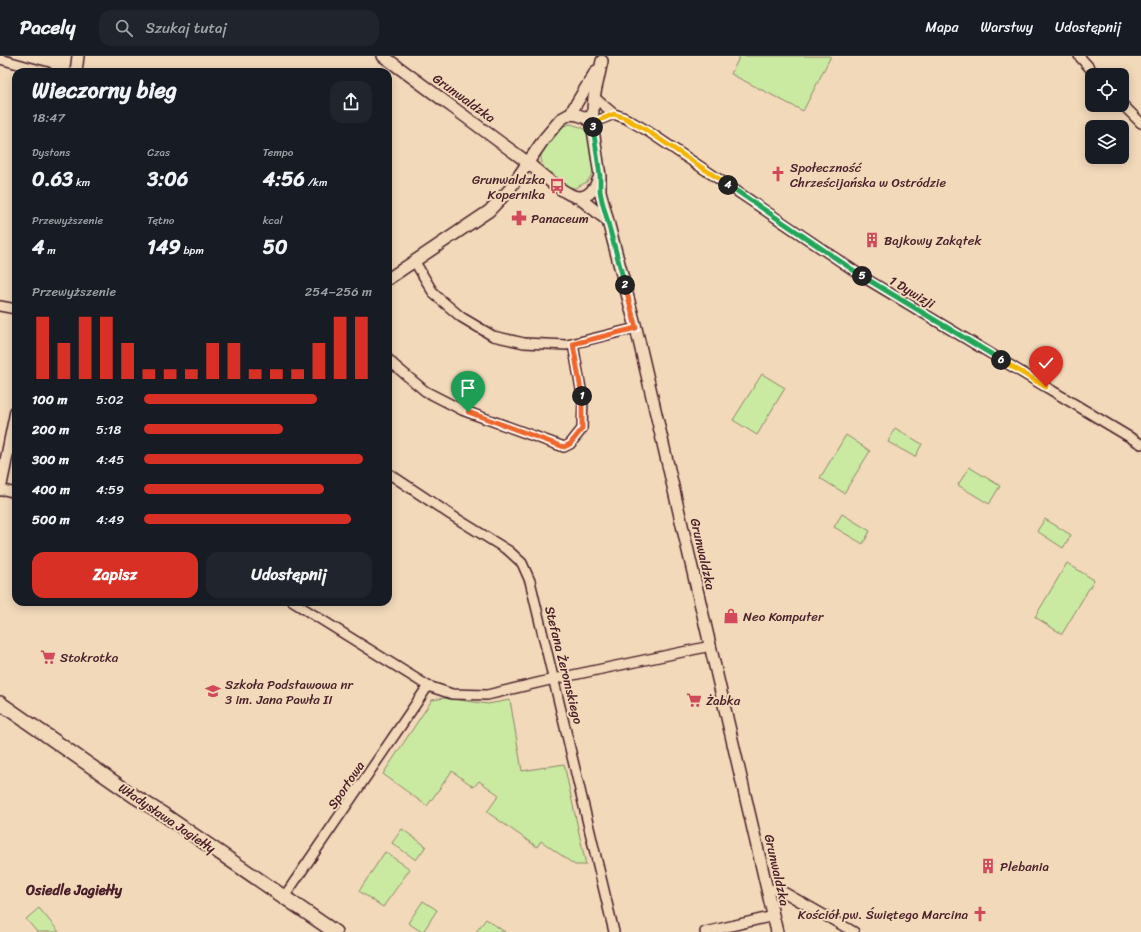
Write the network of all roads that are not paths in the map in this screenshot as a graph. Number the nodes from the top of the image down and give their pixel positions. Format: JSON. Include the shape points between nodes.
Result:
{"nodes":[{"id":1,"x":78,"y":56,"type":"edge"},
{"id":2,"x":383,"y":56,"type":"edge"},
{"id":3,"x":1079,"y":56,"type":"edge"},
{"id":4,"x":0,"y":59,"type":"edge"},
{"id":5,"x":603,"y":59,"type":"edge"},
{"id":6,"x":33,"y":68,"type":"edge"},
{"id":7,"x":76,"y":68,"type":"edge"},
{"id":8,"x":1090,"y":68,"type":"edge"},
{"id":9,"x":594,"y":96,"type":"junction"},
{"id":10,"x":1129,"y":111,"type":"edge"},
{"id":11,"x":570,"y":114,"type":"junction"},
{"id":12,"x":614,"y":114,"type":"junction"},
{"id":13,"x":592,"y":123,"type":"junction"},
{"id":14,"x":1141,"y":123,"type":"edge"},
{"id":15,"x":527,"y":163,"type":"junction"},
{"id":16,"x":600,"y":176,"type":"junction"},
{"id":17,"x":578,"y":197,"type":"junction"},
{"id":18,"x":607,"y":220,"type":"junction"},
{"id":19,"x":415,"y":262,"type":"junction"},
{"id":20,"x":392,"y":276,"type":"edge"},
{"id":21,"x":0,"y":306,"type":"edge"},
{"id":22,"x":12,"y":308,"type":"edge"},
{"id":23,"x":636,"y":328,"type":"junction"},
{"id":24,"x":573,"y":344,"type":"junction"},
{"id":25,"x":392,"y":363,"type":"edge"},
{"id":26,"x":12,"y":431,"type":"edge"},
{"id":27,"x":1141,"y":444,"type":"edge"},
{"id":28,"x":392,"y":476,"type":"edge"},
{"id":29,"x":0,"y":490,"type":"edge"},
{"id":30,"x":12,"y":492,"type":"edge"},
{"id":31,"x":299,"y":606,"type":"edge"},
{"id":32,"x":711,"y":646,"type":"junction"},
{"id":33,"x":554,"y":679,"type":"junction"},
{"id":34,"x":428,"y":686,"type":"junction"},
{"id":35,"x":0,"y":703,"type":"edge"},
{"id":36,"x":768,"y":890,"type":"junction"},
{"id":37,"x":284,"y":898,"type":"junction"},
{"id":38,"x":774,"y":916,"type":"junction"},
{"id":39,"x":335,"y":932,"type":"edge"},
{"id":40,"x":614,"y":932,"type":"edge"},
{"id":41,"x":705,"y":932,"type":"edge"},
{"id":42,"x":777,"y":932,"type":"edge"},
{"id":43,"x":854,"y":932,"type":"edge"}],
"edges":[{"from":1,"to":7,"type":"street"},
{"from":2,"to":15,"type":"street","name":"Grunwaldzka"},
{"from":3,"to":8,"type":"street"},
{"from":4,"to":6,"type":"street"},
{"from":5,"to":9,"type":"street"},
{"from":5,"to":11,"type":"street"},
{"from":9,"to":12,"type":"street","name":"1 Dywizji"},
{"from":9,"to":13,"type":"street"},
{"from":10,"to":14,"type":"street"},
{"from":11,"to":13,"type":"street","via":[[586,118]]},
{"from":11,"to":15,"type":"street","via":[[552,128]]},
{"from":12,"to":13,"type":"street"},
{"from":12,"to":27,"type":"street","name":"1 Dywizji","via":[[646,130],[888,292]]},
{"from":13,"to":16,"type":"street"},
{"from":15,"to":17,"type":"street","via":[[562,190]]},
{"from":15,"to":19,"type":"street","via":[[509,190],[489,211]]},
{"from":16,"to":17,"type":"street","via":[[597,186],[591,192]]},
{"from":16,"to":18,"type":"street","name":"Grunwaldzka","via":[[600,191]]},
{"from":17,"to":18,"type":"street"},
{"from":18,"to":23,"type":"street","name":"Grunwaldzka"},
{"from":19,"to":20,"type":"street"},
{"from":19,"to":24,"type":"street","via":[[434,294],[461,317],[493,336],[524,343]]},
{"from":21,"to":22,"type":"street"},
{"from":23,"to":24,"type":"street"},
{"from":23,"to":32,"type":"street","name":"Grunwaldzka"},
{"from":24,"to":25,"type":"street","via":[[583,400],[582,429],[570,444],[564,447],[462,410],[424,391]]},
{"from":26,"to":29,"type":"street"},
{"from":28,"to":33,"type":"street","name":"Stefana Żeromskiego","via":[[509,551],[522,563],[530,581]]},
{"from":29,"to":30,"type":"street"},
{"from":31,"to":34,"type":"street"},
{"from":32,"to":33,"type":"street"},
{"from":32,"to":36,"type":"street","name":"Grunwaldzka"},
{"from":33,"to":34,"type":"street","via":[[487,695],[452,694]]},
{"from":33,"to":40,"type":"street","name":"Stefana Żeromskiego"},
{"from":34,"to":37,"type":"street","name":"Sportowa"},
{"from":35,"to":37,"type":"main road","name":"Władysława Jagiełły"},
{"from":36,"to":38,"type":"street","name":"Grunwaldzka"},
{"from":36,"to":43,"type":"street","via":[[784,892]]},
{"from":37,"to":39,"type":"main road","name":"Władysława Jagiełły"},
{"from":38,"to":41,"type":"street"},
{"from":38,"to":42,"type":"street","name":"Grunwaldzka"}]}
